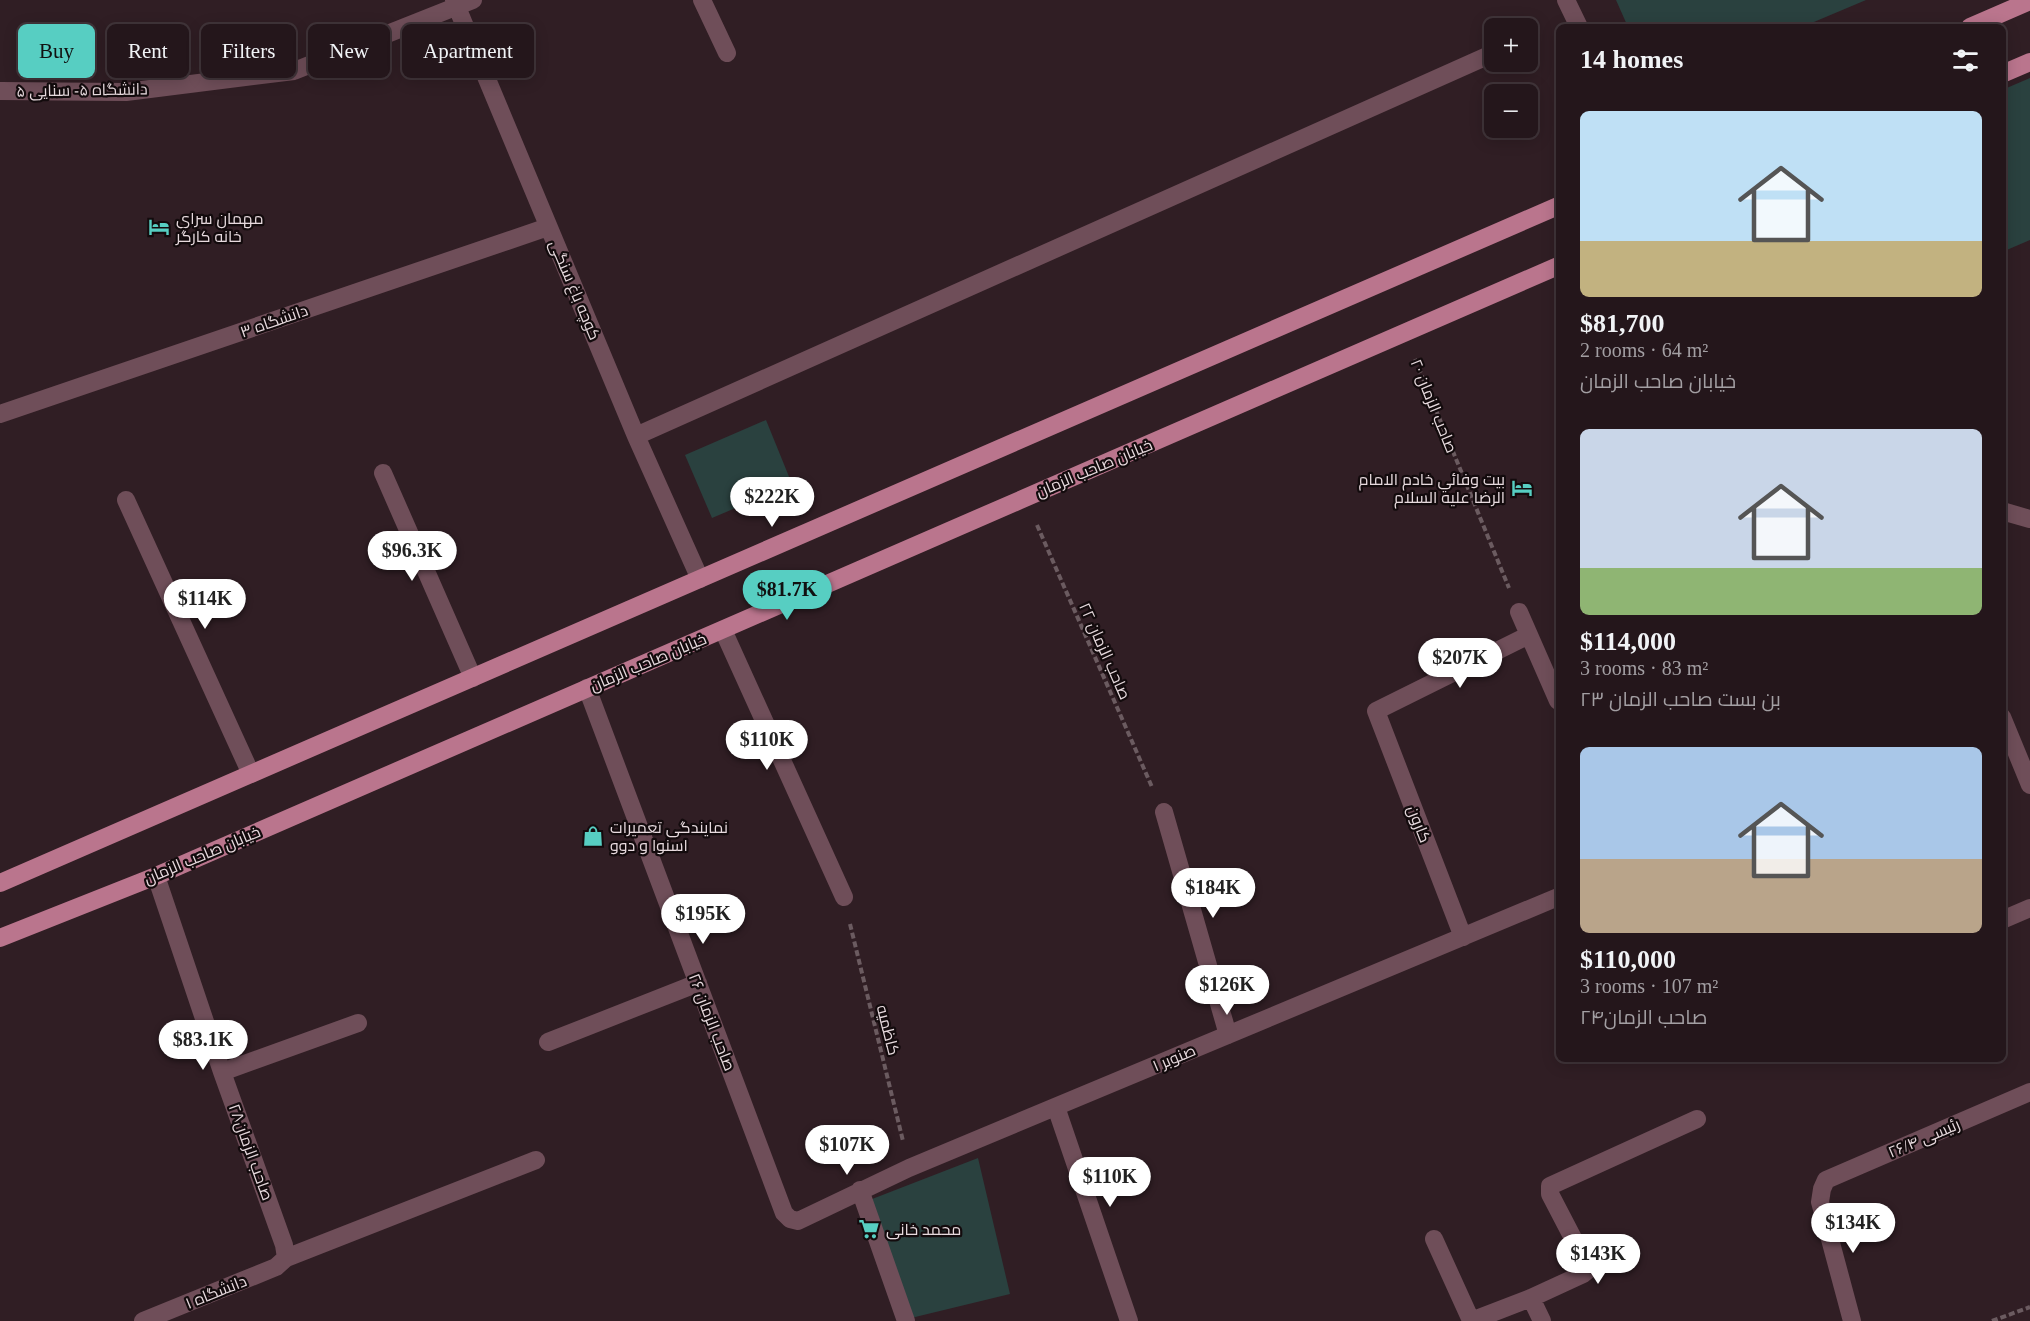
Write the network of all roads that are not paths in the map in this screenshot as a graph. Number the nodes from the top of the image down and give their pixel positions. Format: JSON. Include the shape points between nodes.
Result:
{"nodes":[{"id":1,"x":702,"y":0,"type":"edge"},
{"id":2,"x":1566,"y":0,"type":"edge"},
{"id":3,"x":2030,"y":1,"type":"edge"},
{"id":4,"x":461,"y":2,"type":"edge"},
{"id":5,"x":1578,"y":24,"type":"edge"},
{"id":6,"x":1977,"y":24,"type":"edge"},
{"id":7,"x":727,"y":53,"type":"dead end"},
{"id":8,"x":1484,"y":57,"type":"edge"},
{"id":9,"x":2030,"y":62,"type":"edge"},
{"id":10,"x":2006,"y":72,"type":"edge"},
{"id":11,"x":0,"y":91,"type":"edge"},
{"id":12,"x":1556,"y":207,"type":"edge"},
{"id":13,"x":548,"y":227,"type":"junction"},
{"id":14,"x":1556,"y":267,"type":"edge"},
{"id":15,"x":0,"y":414,"type":"edge"},
{"id":16,"x":636,"y":436,"type":"junction"},
{"id":17,"x":383,"y":473,"type":"dead end"},
{"id":18,"x":126,"y":500,"type":"dead end"},
{"id":19,"x":2006,"y":512,"type":"edge"},
{"id":20,"x":2030,"y":519,"type":"edge"},
{"id":21,"x":700,"y":579,"type":"junction"},
{"id":22,"x":1519,"y":612,"type":"road end"},
{"id":23,"x":723,"y":630,"type":"junction"},
{"id":24,"x":1529,"y":635,"type":"junction"},
{"id":25,"x":473,"y":678,"type":"junction"},
{"id":26,"x":587,"y":688,"type":"junction"},
{"id":27,"x":1556,"y":696,"type":"edge"},
{"id":28,"x":2006,"y":727,"type":"edge"},
{"id":29,"x":251,"y":774,"type":"junction"},
{"id":30,"x":2030,"y":785,"type":"edge"},
{"id":31,"x":1164,"y":812,"type":"road end"},
{"id":32,"x":156,"y":876,"type":"junction"},
{"id":33,"x":0,"y":883,"type":"edge"},
{"id":34,"x":844,"y":897,"type":"road end"},
{"id":35,"x":1556,"y":898,"type":"edge"},
{"id":36,"x":2030,"y":908,"type":"edge"},
{"id":37,"x":2006,"y":918,"type":"edge"},
{"id":38,"x":1463,"y":937,"type":"junction"},
{"id":39,"x":0,"y":938,"type":"edge"},
{"id":40,"x":698,"y":983,"type":"junction"},
{"id":41,"x":358,"y":1023,"type":"dead end"},
{"id":42,"x":1228,"y":1035,"type":"junction"},
{"id":43,"x":548,"y":1042,"type":"dead end"},
{"id":44,"x":222,"y":1072,"type":"junction"},
{"id":45,"x":2030,"y":1092,"type":"edge"},
{"id":46,"x":1056,"y":1107,"type":"junction"},
{"id":47,"x":1697,"y":1119,"type":"dead end"},
{"id":48,"x":536,"y":1160,"type":"dead end"},
{"id":49,"x":860,"y":1190,"type":"junction"},
{"id":50,"x":790,"y":1220,"type":"joint"},
{"id":51,"x":1434,"y":1239,"type":"dead end"},
{"id":52,"x":286,"y":1258,"type":"junction"},
{"id":53,"x":1531,"y":1298,"type":"junction"},
{"id":54,"x":143,"y":1321,"type":"edge"},
{"id":55,"x":906,"y":1321,"type":"edge"},
{"id":56,"x":1129,"y":1321,"type":"edge"},
{"id":57,"x":1542,"y":1321,"type":"edge"},
{"id":58,"x":1852,"y":1321,"type":"edge"}],
"edges":[{"from":1,"to":7,"type":"street"},
{"from":2,"to":5,"type":"street"},
{"from":3,"to":6,"type":"main road"},
{"from":4,"to":11,"type":"street","name":"دانشگاه ۵- سنایی ۵","via":[[294,71],[126,92]]},
{"from":4,"to":13,"type":"street","name":"کوچه باغ سنگی"},
{"from":8,"to":16,"type":"street"},
{"from":9,"to":10,"type":"main road"},
{"from":12,"to":21,"type":"main road"},
{"from":13,"to":15,"type":"street","name":"دانشگاه ۳"},
{"from":13,"to":16,"type":"street","name":"کوچه باغ سنگی"},
{"from":14,"to":23,"type":"main road","name":"خیابان صاحب الزمان"},
{"from":16,"to":21,"type":"street","name":"کوچه باغ سنگی"},
{"from":17,"to":25,"type":"street"},
{"from":18,"to":29,"type":"street"},
{"from":19,"to":20,"type":"street"},
{"from":21,"to":25,"type":"main road"},
{"from":22,"to":24,"type":"street"},
{"from":23,"to":26,"type":"main road","name":"خیابان صاحب الزمان"},
{"from":23,"to":34,"type":"street"},
{"from":24,"to":27,"type":"street"},
{"from":24,"to":38,"type":"street","name":"کارون","via":[[1376,711]]},
{"from":25,"to":29,"type":"main road"},
{"from":26,"to":32,"type":"main road","name":"خیابان صاحب الزمان"},
{"from":26,"to":40,"type":"street","name":"صاحب الزمان ۲۶"},
{"from":28,"to":30,"type":"street"},
{"from":29,"to":33,"type":"main road"},
{"from":31,"to":42,"type":"street"},
{"from":32,"to":39,"type":"main road","name":"خیابان صاحب الزمان"},
{"from":32,"to":44,"type":"street","name":"صاحب الزمان۲۸"},
{"from":35,"to":38,"type":"street","name":"صنوبر ۱"},
{"from":36,"to":37,"type":"street"},
{"from":38,"to":42,"type":"street","name":"صنوبر ۱"},
{"from":40,"to":43,"type":"street"},
{"from":40,"to":50,"type":"street","name":"صاحب الزمان ۲۶","via":[[784,1213]]},
{"from":41,"to":44,"type":"street"},
{"from":42,"to":46,"type":"street","name":"صنوبر ۱"},
{"from":44,"to":52,"type":"street","name":"صاحب الزمان۲۸"},
{"from":45,"to":58,"type":"street","name":"رئیسی ۲۶/۴","via":[[1826,1180],[1820,1202]]},
{"from":46,"to":49,"type":"street","name":"صنوبر ۱"},
{"from":46,"to":56,"type":"street"},
{"from":47,"to":53,"type":"street","via":[[1550,1186],[1550,1194],[1589,1269]]},
{"from":48,"to":52,"type":"street","name":"دانشگاه ۱"},
{"from":49,"to":50,"type":"street","name":"صنوبر ۱","via":[[798,1221]]},
{"from":49,"to":55,"type":"street"},
{"from":51,"to":53,"type":"street","via":[[1474,1320]]},
{"from":52,"to":54,"type":"street","name":"دانشگاه ۱","via":[[276,1267]]},
{"from":53,"to":57,"type":"street"}]}
